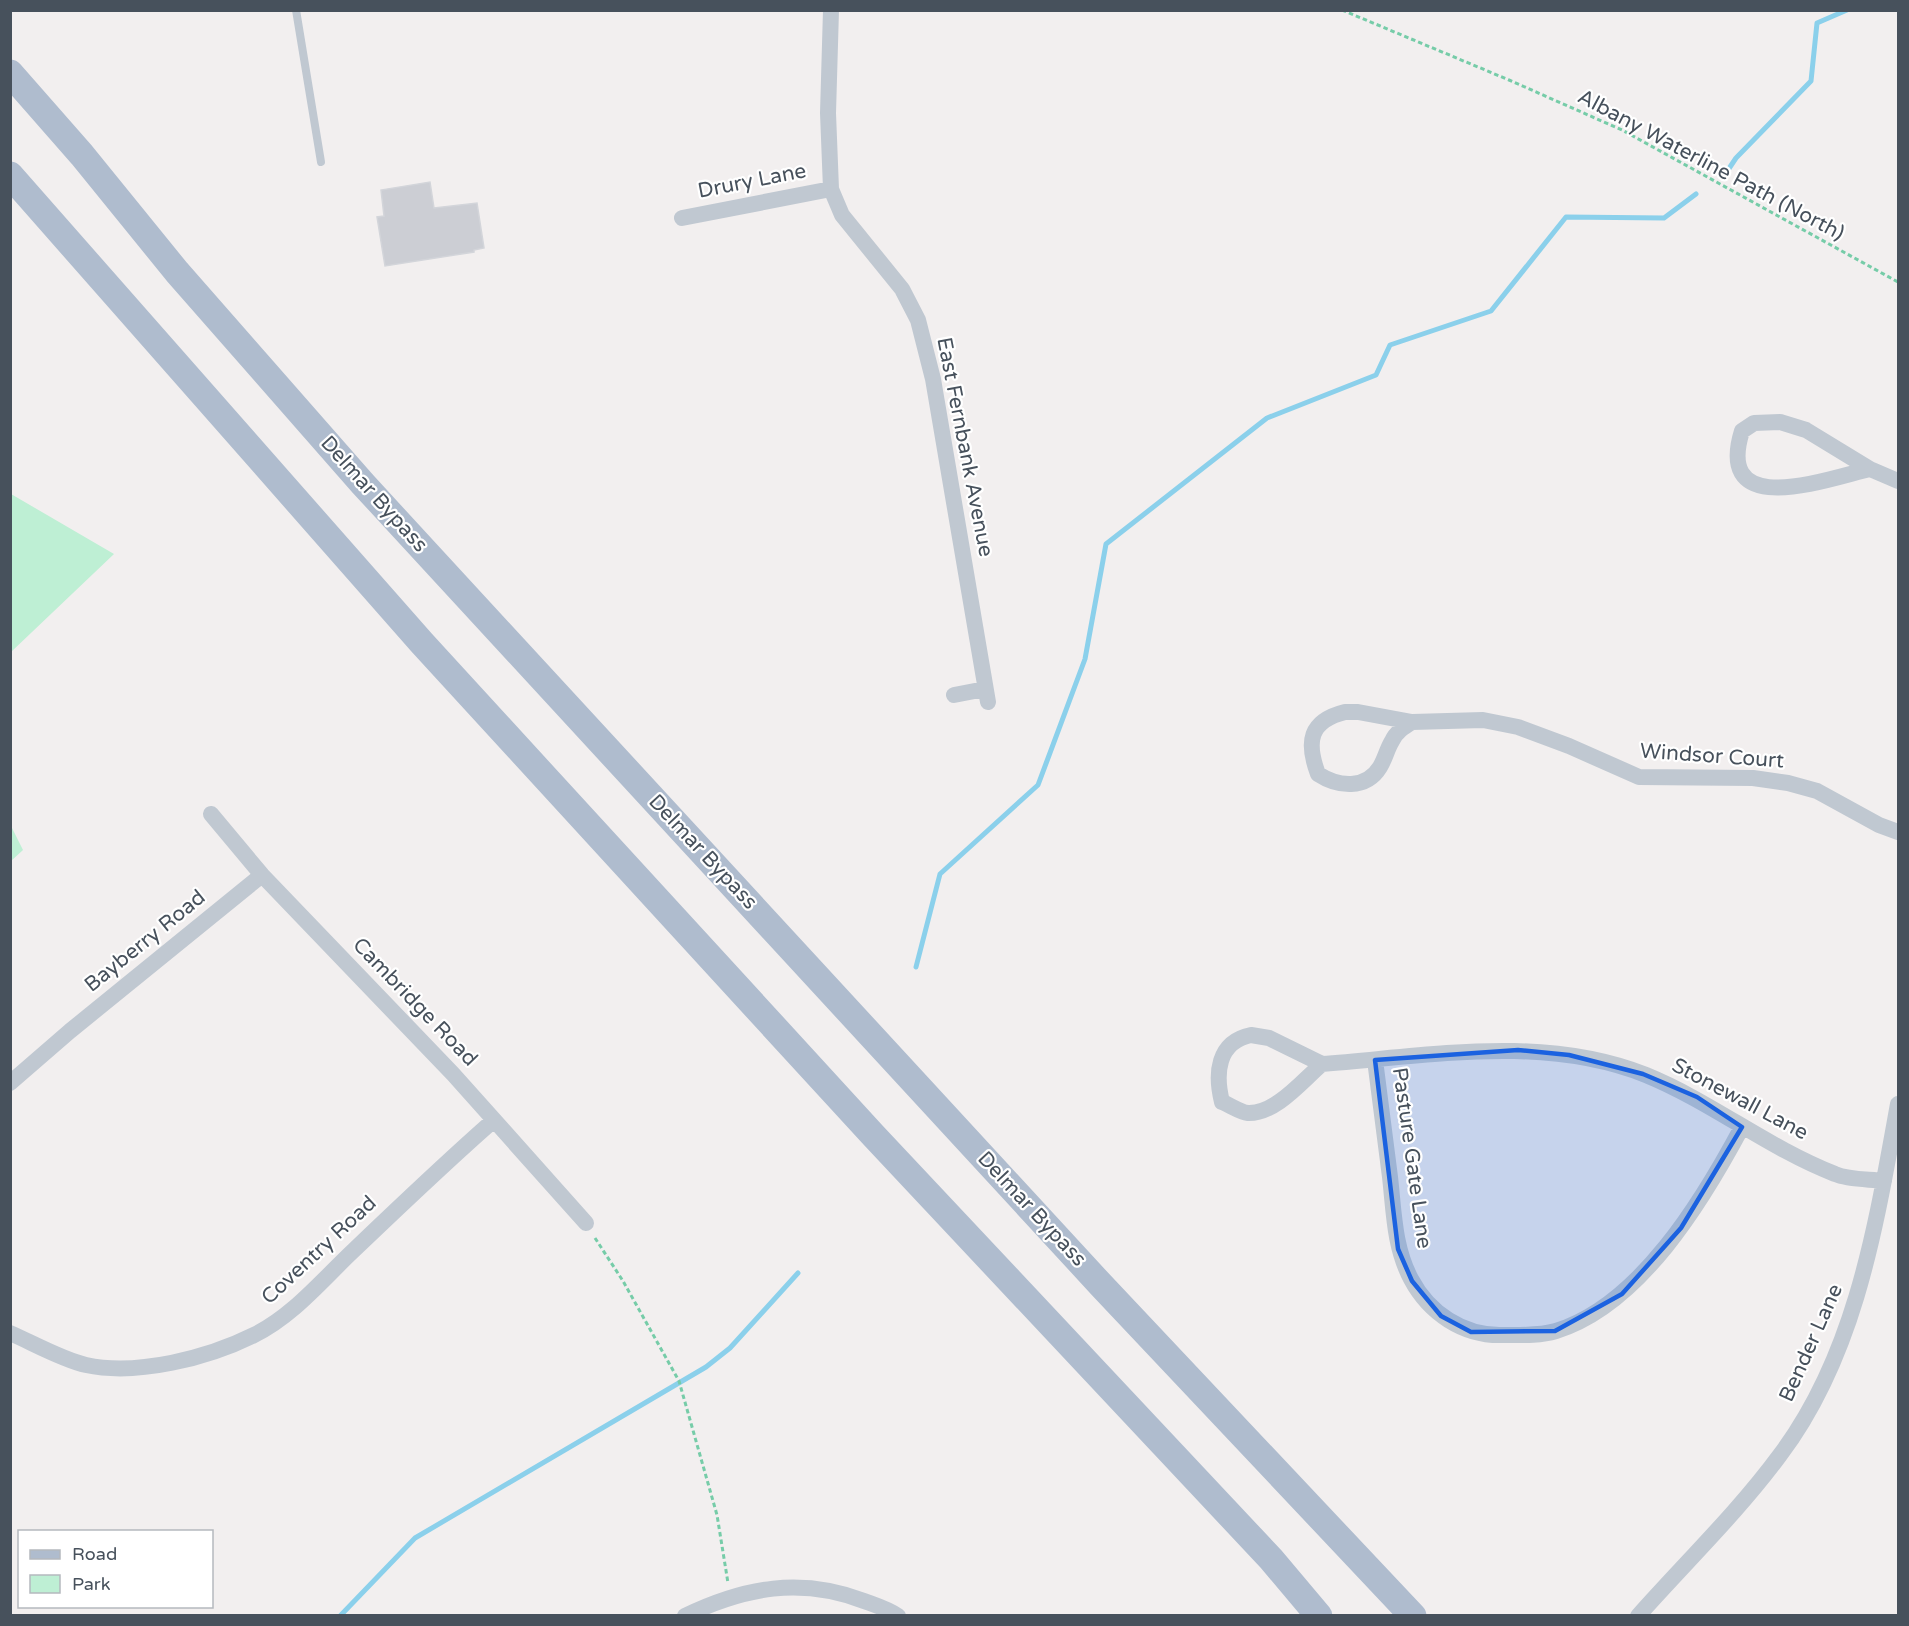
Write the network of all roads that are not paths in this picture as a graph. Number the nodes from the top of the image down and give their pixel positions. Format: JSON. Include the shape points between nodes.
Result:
{"nodes":[{"id":1,"x":296,"y":10,"type":"edge"},
{"id":2,"x":831,"y":10,"type":"edge"},
{"id":3,"x":10,"y":73,"type":"edge"},
{"id":4,"x":10,"y":100,"type":"edge"},
{"id":5,"x":321,"y":162,"type":"dead end"},
{"id":6,"x":10,"y":175,"type":"edge"},
{"id":7,"x":831,"y":189,"type":"junction"},
{"id":8,"x":682,"y":218,"type":"dead end"},
{"id":9,"x":141,"y":228,"type":"junction"},
{"id":10,"x":1869,"y":469,"type":"junction"},
{"id":11,"x":1899,"y":481,"type":"edge"},
{"id":12,"x":954,"y":695,"type":"dead end"},
{"id":13,"x":1412,"y":722,"type":"junction"},
{"id":14,"x":211,"y":814,"type":"dead end"},
{"id":15,"x":1899,"y":832,"type":"edge"},
{"id":16,"x":262,"y":875,"type":"junction"},
{"id":17,"x":1375,"y":1060,"type":"junction"},
{"id":18,"x":1322,"y":1064,"type":"junction"},
{"id":19,"x":10,"y":1083,"type":"edge"},
{"id":20,"x":1899,"y":1104,"type":"edge"},
{"id":21,"x":494,"y":1120,"type":"junction"},
{"id":22,"x":1742,"y":1127,"type":"junction"},
{"id":23,"x":1884,"y":1181,"type":"junction"},
{"id":24,"x":586,"y":1223,"type":"road end"},
{"id":25,"x":10,"y":1334,"type":"edge"},
{"id":26,"x":1271,"y":1559,"type":"junction"},
{"id":27,"x":685,"y":1616,"type":"edge"},
{"id":28,"x":898,"y":1616,"type":"edge"},
{"id":29,"x":1319,"y":1616,"type":"edge"},
{"id":30,"x":1337,"y":1616,"type":"edge"},
{"id":31,"x":1413,"y":1616,"type":"edge"},
{"id":32,"x":1638,"y":1616,"type":"edge"}],
"edges":[{"from":1,"to":5,"type":"lane"},
{"from":2,"to":7,"type":"street","name":"East Fernbank Avenue"},
{"from":3,"to":9,"type":"main road","name":"Delmar Bypass"},
{"from":4,"to":9,"type":"main road"},
{"from":6,"to":26,"type":"main road","via":[[438,661],[865,1126]]},
{"from":7,"to":8,"type":"street","name":"Drury Lane"},
{"from":7,"to":12,"type":"street","name":"East Fernbank Avenue","via":[[842,215],[902,289],[918,320],[933,379],[986,695]]},
{"from":9,"to":31,"type":"main road","name":"Delmar Bypass","via":[[363,484],[1093,1276]]},
{"from":10,"to":10,"type":"street","via":[[1806,430],[1780,422],[1754,423],[1742,431],[1737,447],[1740,469],[1755,486],[1797,487]]},
{"from":10,"to":11,"type":"street"},
{"from":13,"to":13,"type":"street","name":"Windsor Court","via":[[1358,712],[1327,716],[1316,727],[1310,742],[1318,774],[1332,783],[1352,785],[1371,777],[1392,740]]},
{"from":13,"to":15,"type":"street","name":"Windsor Court","via":[[1484,720],[1518,727],[1639,777],[1753,778],[1788,783],[1817,791]]},
{"from":14,"to":16,"type":"street","name":"Cambridge Road"},
{"from":16,"to":19,"type":"street","name":"Bayberry Road"},
{"from":16,"to":21,"type":"street","name":"Cambridge Road"},
{"from":17,"to":18,"type":"street","name":"Stonewall Lane"},
{"from":17,"to":22,"type":"street","name":"Stonewall Lane","via":[[1518,1050],[1569,1055],[1643,1074],[1696,1097]]},
{"from":17,"to":22,"type":"street","name":"Pasture Gate Lane","via":[[1398,1250],[1412,1281],[1441,1316],[1470,1332],[1492,1335],[1555,1331],[1579,1322],[1622,1294],[1681,1228]]},
{"from":18,"to":18,"type":"street","via":[[1269,1038],[1240,1037],[1227,1047],[1220,1060],[1217,1079],[1222,1102],[1246,1113],[1260,1112],[1283,1098]]},
{"from":20,"to":23,"type":"street","name":"Bender Lane"},
{"from":21,"to":24,"type":"street","name":"Cambridge Road"},
{"from":21,"to":25,"type":"street","name":"Coventry Road","via":[[291,1311],[255,1335],[187,1360],[118,1366],[86,1365]]},
{"from":22,"to":23,"type":"street","name":"Stonewall Lane","via":[[1837,1175]]},
{"from":23,"to":32,"type":"street","name":"Bender Lane","via":[[1863,1280],[1817,1396],[1781,1454]]},
{"from":26,"to":29,"type":"main road"},
{"from":26,"to":30,"type":"main road"},
{"from":27,"to":28,"type":"street","via":[[731,1597],[777,1588],[835,1590]]}]}
